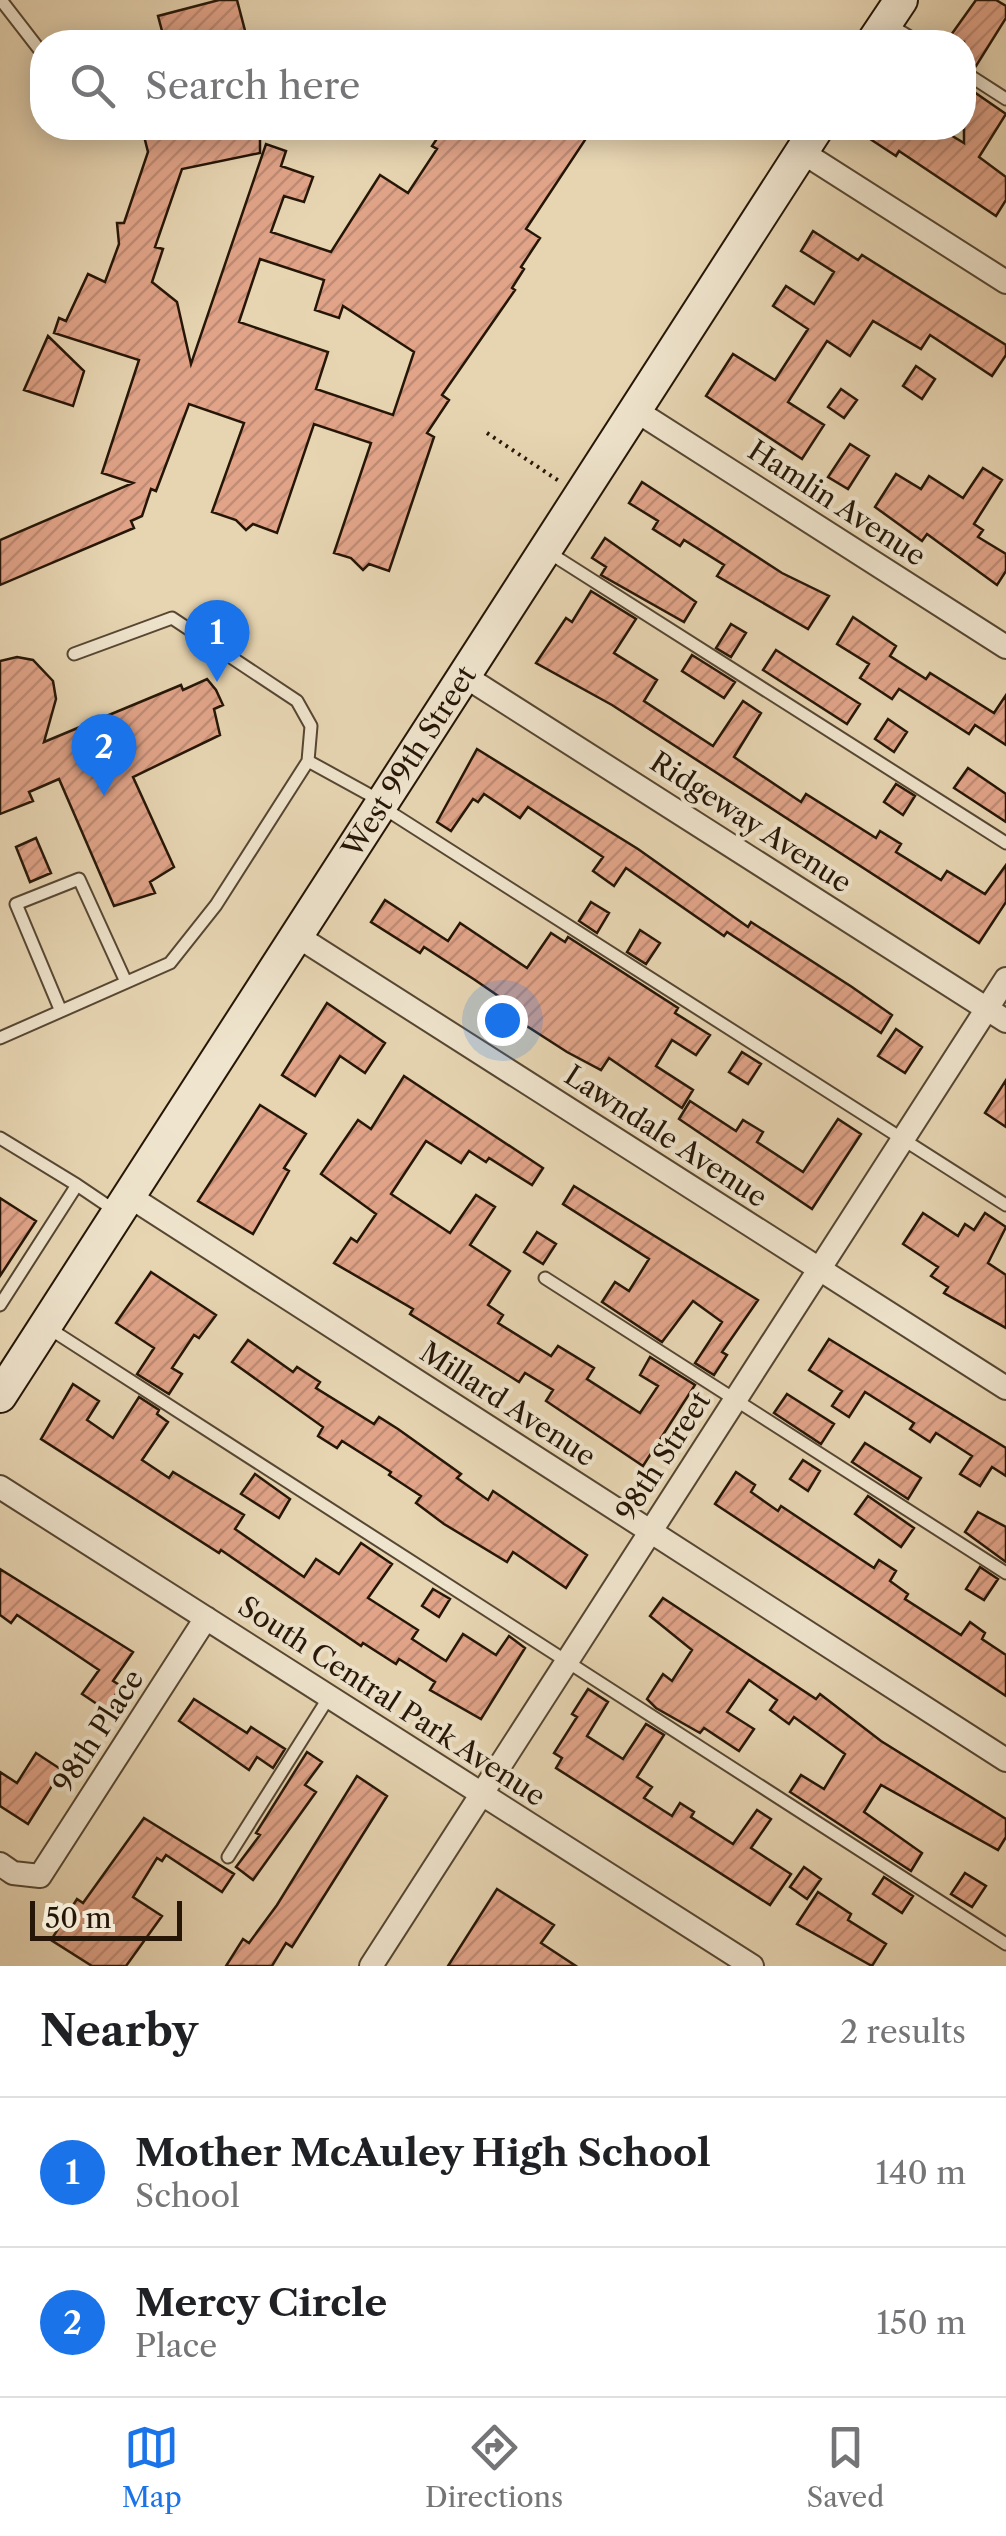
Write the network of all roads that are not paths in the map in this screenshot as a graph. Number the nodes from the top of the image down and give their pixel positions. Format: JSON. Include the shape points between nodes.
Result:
{"nodes":[{"id":1,"x":1,"y":0,"type":"edge"},
{"id":2,"x":30,"y":37,"type":"edge"},
{"id":3,"x":976,"y":80,"type":"edge"},
{"id":4,"x":1006,"y":99,"type":"edge"},
{"id":5,"x":810,"y":140,"type":"edge"},
{"id":6,"x":1006,"y":282,"type":"edge"},
{"id":7,"x":636,"y":410,"type":"junction"},
{"id":8,"x":544,"y":550,"type":"junction"},
{"id":9,"x":1006,"y":646,"type":"edge"},
{"id":10,"x":74,"y":654,"type":"dead end"},
{"id":11,"x":463,"y":674,"type":"junction"},
{"id":12,"x":308,"y":762,"type":"junction"},
{"id":13,"x":380,"y":803,"type":"junction"},
{"id":14,"x":1006,"y":843,"type":"edge"},
{"id":15,"x":294,"y":934,"type":"junction"},
{"id":16,"x":1006,"y":978,"type":"edge"},
{"id":17,"x":126,"y":982,"type":"junction"},
{"id":18,"x":60,"y":1010,"type":"junction"},
{"id":19,"x":996,"y":1014,"type":"edge"},
{"id":20,"x":0,"y":1038,"type":"edge"},
{"id":21,"x":0,"y":1138,"type":"edge"},
{"id":22,"x":902,"y":1139,"type":"junction"},
{"id":23,"x":76,"y":1185,"type":"junction"},
{"id":24,"x":123,"y":1204,"type":"junction"},
{"id":25,"x":1006,"y":1206,"type":"edge"},
{"id":26,"x":819,"y":1269,"type":"junction"},
{"id":27,"x":546,"y":1278,"type":"dead end"},
{"id":28,"x":0,"y":1305,"type":"edge"},
{"id":29,"x":45,"y":1326,"type":"junction"},
{"id":30,"x":1006,"y":1388,"type":"edge"},
{"id":31,"x":0,"y":1396,"type":"edge"},
{"id":32,"x":736,"y":1398,"type":"junction"},
{"id":33,"x":0,"y":1486,"type":"edge"},
{"id":34,"x":650,"y":1531,"type":"junction"},
{"id":35,"x":1006,"y":1573,"type":"edge"},
{"id":36,"x":206,"y":1618,"type":"junction"},
{"id":37,"x":567,"y":1661,"type":"junction"},
{"id":38,"x":330,"y":1697,"type":"junction"},
{"id":39,"x":1006,"y":1760,"type":"edge"},
{"id":40,"x":482,"y":1794,"type":"junction"},
{"id":41,"x":228,"y":1857,"type":"dead end"},
{"id":42,"x":0,"y":1864,"type":"edge"},
{"id":43,"x":1006,"y":1944,"type":"edge"},
{"id":44,"x":371,"y":1966,"type":"edge"},
{"id":45,"x":752,"y":1966,"type":"edge"}],
"edges":[{"from":1,"to":2,"type":"lane"},
{"from":3,"to":4,"type":"lane"},
{"from":5,"to":6,"type":"street"},
{"from":5,"to":7,"type":"street","name":"West 99th Street"},
{"from":7,"to":8,"type":"street","name":"West 99th Street"},
{"from":7,"to":9,"type":"street","name":"Hamlin Avenue"},
{"from":8,"to":11,"type":"street","name":"West 99th Street"},
{"from":8,"to":14,"type":"lane"},
{"from":10,"to":12,"type":"lane","via":[[172,618],[297,701],[311,726]]},
{"from":11,"to":13,"type":"street","name":"West 99th Street"},
{"from":11,"to":19,"type":"street","name":"Ridgeway Avenue"},
{"from":12,"to":13,"type":"lane"},
{"from":12,"to":17,"type":"lane","via":[[170,964]]},
{"from":13,"to":15,"type":"street","name":"West 99th Street"},
{"from":13,"to":22,"type":"lane"},
{"from":15,"to":24,"type":"street","name":"West 99th Street"},
{"from":15,"to":26,"type":"street","name":"Lawndale Avenue"},
{"from":16,"to":19,"type":"street","name":"98th Street"},
{"from":17,"to":18,"type":"lane"},
{"from":17,"to":18,"type":"lane","via":[[78,879],[16,904]]},
{"from":18,"to":20,"type":"lane"},
{"from":19,"to":22,"type":"street","name":"98th Street"},
{"from":21,"to":23,"type":"lane"},
{"from":22,"to":25,"type":"lane"},
{"from":22,"to":26,"type":"street","name":"98th Street"},
{"from":23,"to":24,"type":"lane"},
{"from":23,"to":28,"type":"lane"},
{"from":24,"to":29,"type":"street","name":"West 99th Street"},
{"from":24,"to":34,"type":"street","name":"Millard Avenue"},
{"from":26,"to":30,"type":"street","name":"Lawndale Avenue"},
{"from":26,"to":32,"type":"street","name":"98th Street"},
{"from":27,"to":32,"type":"lane"},
{"from":29,"to":31,"type":"street","name":"West 99th Street"},
{"from":29,"to":37,"type":"lane"},
{"from":32,"to":34,"type":"street","name":"98th Street"},
{"from":32,"to":35,"type":"lane"},
{"from":33,"to":36,"type":"street","name":"South Central Park Avenue"},
{"from":34,"to":37,"type":"street","name":"98th Street"},
{"from":34,"to":39,"type":"street","name":"Millard Avenue"},
{"from":36,"to":38,"type":"street","name":"South Central Park Avenue"},
{"from":36,"to":42,"type":"street","name":"98th Place","via":[[40,1876]]},
{"from":37,"to":40,"type":"street","name":"98th Street"},
{"from":37,"to":43,"type":"lane"},
{"from":38,"to":40,"type":"street","name":"South Central Park Avenue"},
{"from":38,"to":41,"type":"lane"},
{"from":40,"to":44,"type":"street","name":"98th Street"},
{"from":40,"to":45,"type":"street","name":"South Central Park Avenue"}]}
